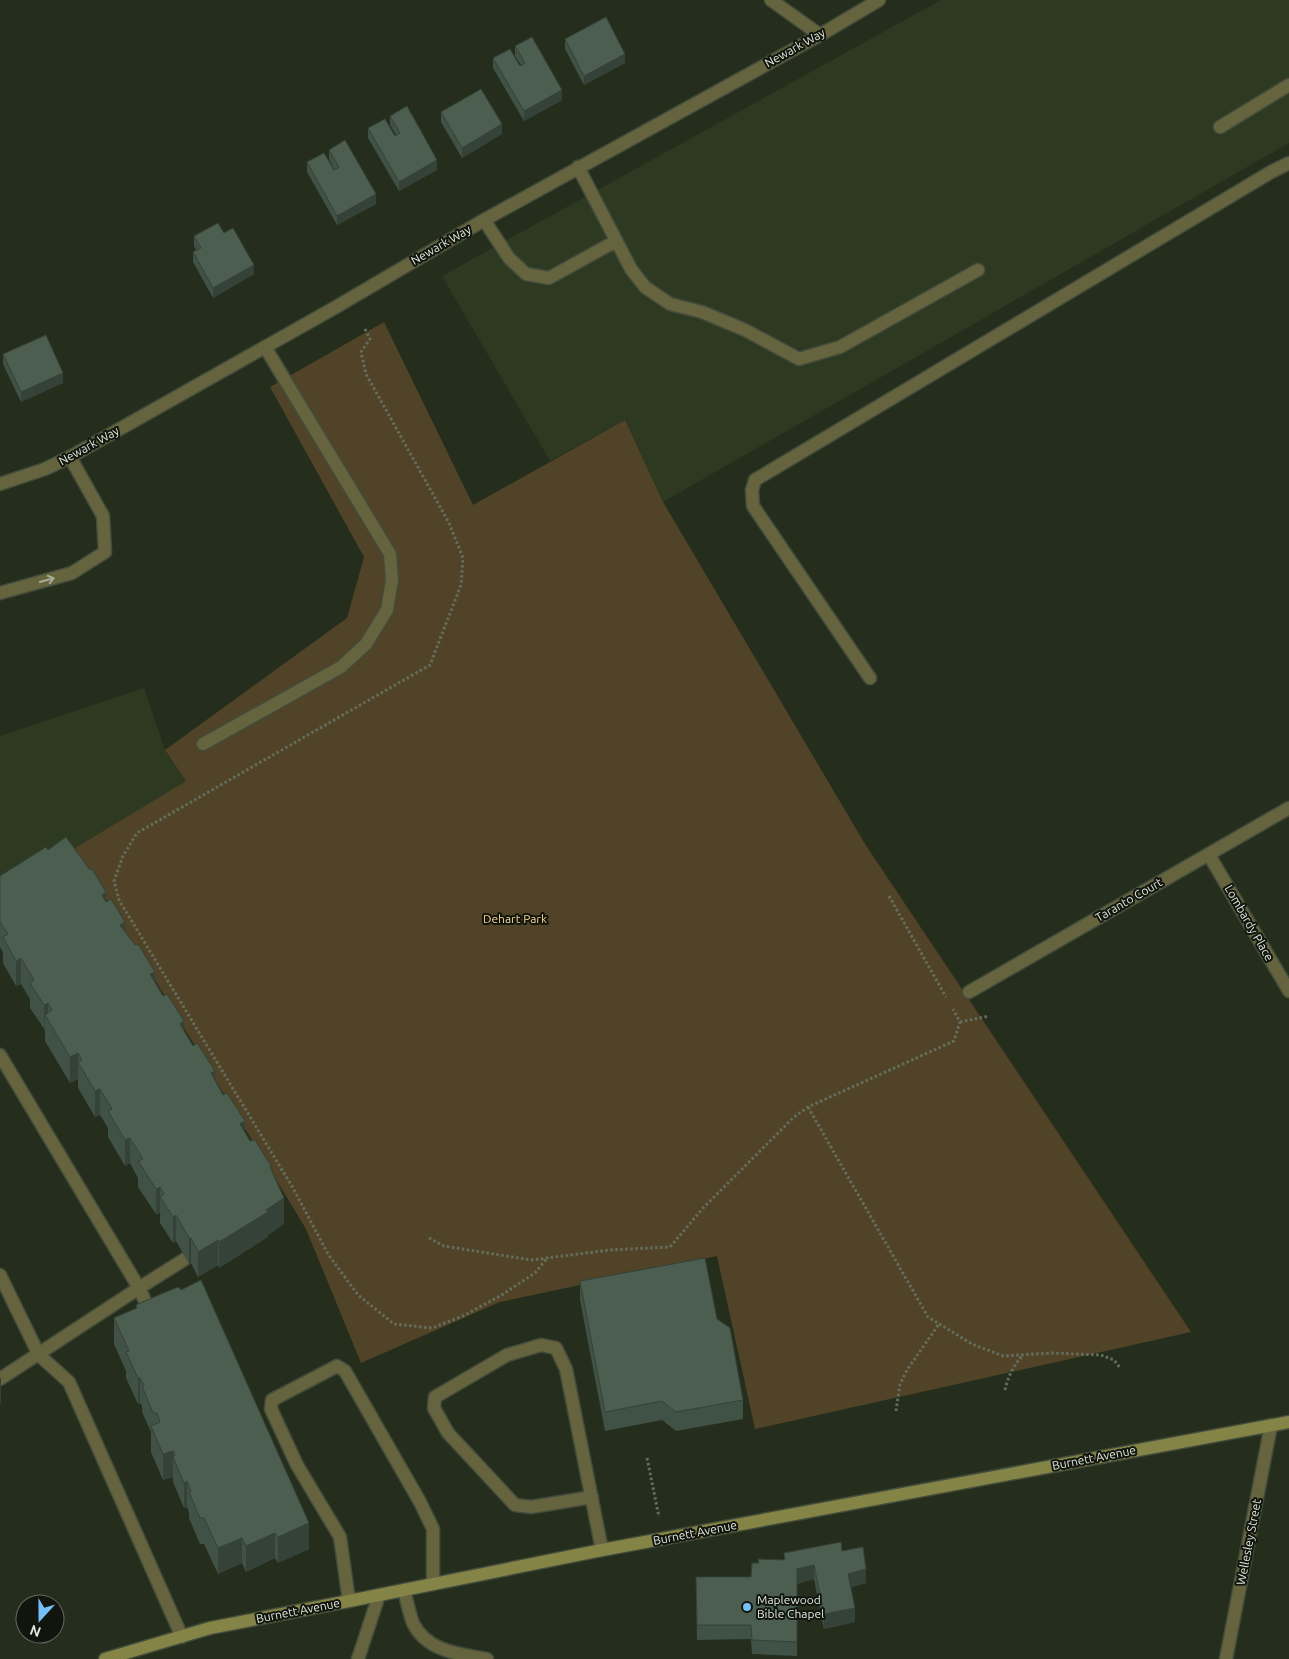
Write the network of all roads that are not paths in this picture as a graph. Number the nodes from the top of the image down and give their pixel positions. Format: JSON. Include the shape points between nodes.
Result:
{"nodes":[{"id":1,"x":771,"y":0,"type":"edge"},
{"id":2,"x":879,"y":0,"type":"edge"},
{"id":3,"x":820,"y":35,"type":"junction"},
{"id":4,"x":1289,"y":84,"type":"edge"},
{"id":5,"x":1220,"y":127,"type":"dead end"},
{"id":6,"x":1289,"y":163,"type":"edge"},
{"id":7,"x":578,"y":167,"type":"junction"},
{"id":8,"x":484,"y":220,"type":"junction"},
{"id":9,"x":616,"y":241,"type":"junction"},
{"id":10,"x":978,"y":270,"type":"dead end"},
{"id":11,"x":265,"y":347,"type":"junction"},
{"id":12,"x":70,"y":457,"type":"junction"},
{"id":13,"x":0,"y":484,"type":"edge"},
{"id":14,"x":0,"y":593,"type":"edge"},
{"id":15,"x":870,"y":678,"type":"dead end"},
{"id":16,"x":203,"y":744,"type":"dead end"},
{"id":17,"x":1289,"y":808,"type":"edge"},
{"id":18,"x":1209,"y":855,"type":"junction"},
{"id":19,"x":1289,"y":991,"type":"edge"},
{"id":20,"x":969,"y":992,"type":"dead end"},
{"id":21,"x":0,"y":1055,"type":"edge"},
{"id":22,"x":186,"y":1259,"type":"edge"},
{"id":23,"x":0,"y":1275,"type":"edge"},
{"id":24,"x":140,"y":1288,"type":"junction"},
{"id":25,"x":154,"y":1323,"type":"edge"},
{"id":26,"x":39,"y":1354,"type":"junction"},
{"id":27,"x":0,"y":1379,"type":"edge"},
{"id":28,"x":1289,"y":1422,"type":"edge"},
{"id":29,"x":1271,"y":1425,"type":"junction"},
{"id":30,"x":592,"y":1497,"type":"junction"},
{"id":31,"x":602,"y":1550,"type":"junction"},
{"id":32,"x":433,"y":1584,"type":"junction"},
{"id":33,"x":404,"y":1590,"type":"junction"},
{"id":34,"x":379,"y":1595,"type":"junction"},
{"id":35,"x":349,"y":1601,"type":"junction"},
{"id":36,"x":182,"y":1636,"type":"junction"},
{"id":37,"x":105,"y":1659,"type":"edge"},
{"id":38,"x":358,"y":1659,"type":"edge"},
{"id":39,"x":487,"y":1659,"type":"edge"},
{"id":40,"x":1226,"y":1659,"type":"edge"}],
"edges":[{"from":1,"to":3,"type":"street"},
{"from":2,"to":3,"type":"street","name":"Newark Way"},
{"from":3,"to":7,"type":"street","name":"Newark Way"},
{"from":4,"to":5,"type":"street"},
{"from":6,"to":15,"type":"street","via":[[755,480],[753,506]]},
{"from":7,"to":8,"type":"street","name":"Newark Way"},
{"from":7,"to":9,"type":"street"},
{"from":8,"to":9,"type":"street","via":[[510,258],[526,274],[549,278]]},
{"from":8,"to":11,"type":"street","name":"Newark Way"},
{"from":9,"to":10,"type":"street","via":[[645,287],[670,304],[702,312],[745,330],[799,359],[840,347]]},
{"from":11,"to":12,"type":"street","name":"Newark Way"},
{"from":11,"to":16,"type":"street","via":[[390,554],[392,580],[387,610],[366,644],[341,666]]},
{"from":12,"to":13,"type":"street","name":"Newark Way"},
{"from":14,"to":12,"type":"street","one_way":true,"via":[[72,573],[105,552],[103,516]]},
{"from":17,"to":18,"type":"street","name":"Taranto Court"},
{"from":18,"to":19,"type":"street","name":"Lombardy Place"},
{"from":18,"to":20,"type":"street","name":"Taranto Court"},
{"from":21,"to":24,"type":"street"},
{"from":22,"to":24,"type":"street"},
{"from":23,"to":26,"type":"street"},
{"from":24,"to":25,"type":"street"},
{"from":24,"to":26,"type":"street"},
{"from":26,"to":27,"type":"street"},
{"from":26,"to":36,"type":"street","via":[[69,1382]]},
{"from":28,"to":29,"type":"street","name":"Burnett Avenue"},
{"from":29,"to":31,"type":"street","name":"Burnett Avenue"},
{"from":29,"to":40,"type":"street","name":"Wellesley Street"},
{"from":30,"to":30,"type":"street","via":[[566,1369],[556,1348],[541,1344],[508,1355],[435,1397],[434,1408],[448,1433],[515,1505],[531,1507]]},
{"from":30,"to":31,"type":"street"},
{"from":31,"to":32,"type":"street","name":"Burnett Avenue"},
{"from":32,"to":33,"type":"street","name":"Burnett Avenue"},
{"from":32,"to":35,"type":"street","via":[[433,1529],[345,1371],[337,1366],[272,1400],[270,1409],[297,1465],[340,1537]]},
{"from":33,"to":34,"type":"street","name":"Burnett Avenue"},
{"from":33,"to":39,"type":"street","via":[[412,1622],[430,1644]]},
{"from":34,"to":35,"type":"street","name":"Burnett Avenue"},
{"from":34,"to":38,"type":"street"},
{"from":35,"to":36,"type":"street","name":"Burnett Avenue"},
{"from":36,"to":37,"type":"street","name":"Burnett Avenue"}]}
